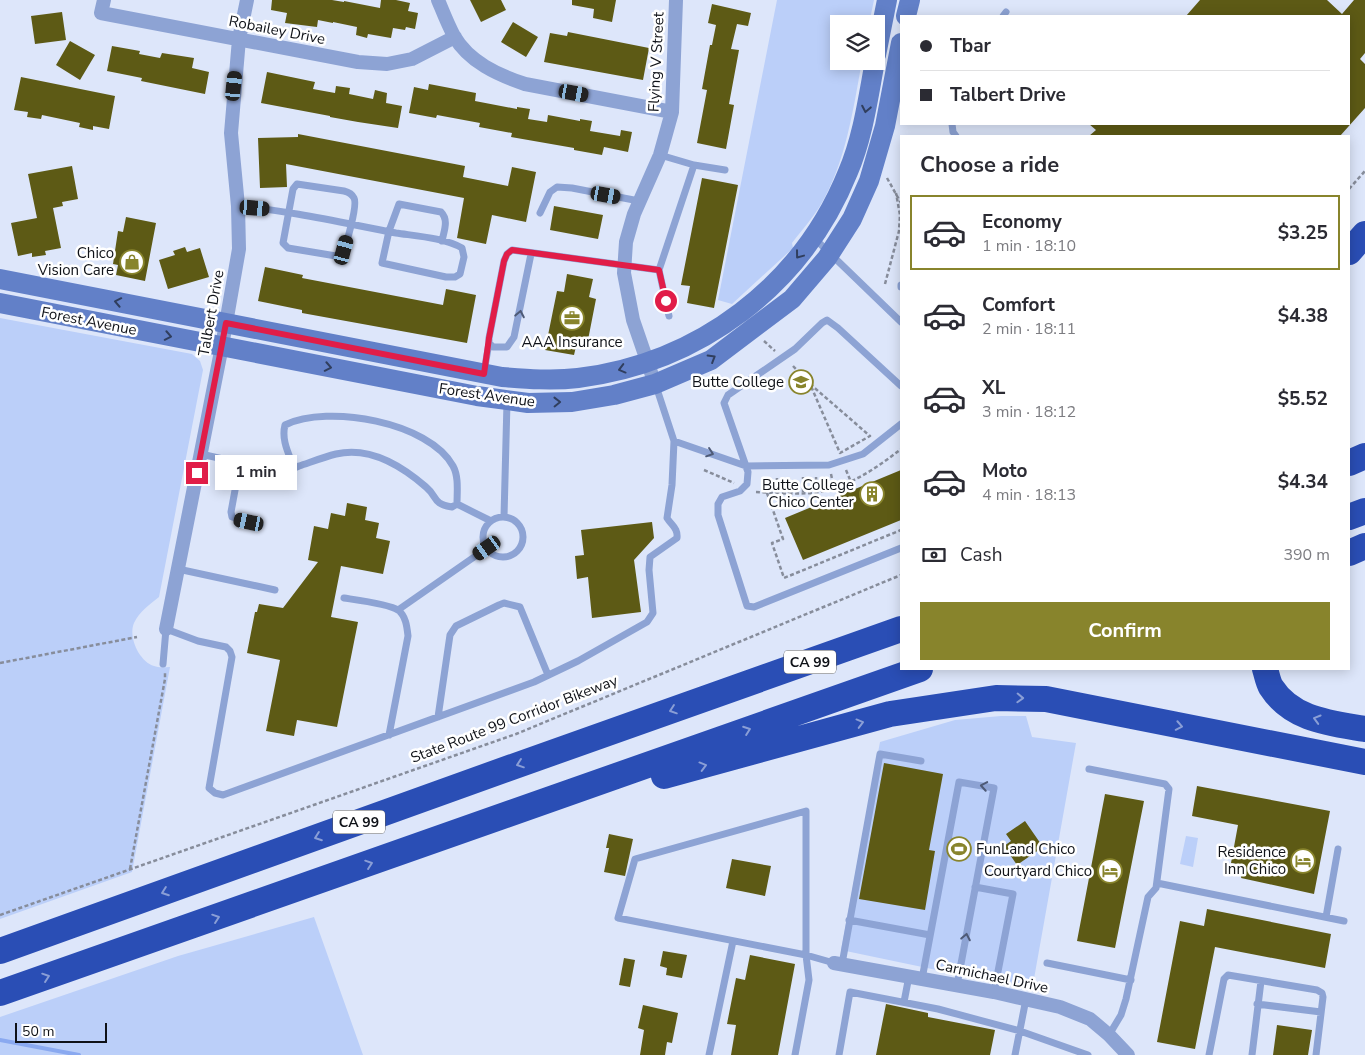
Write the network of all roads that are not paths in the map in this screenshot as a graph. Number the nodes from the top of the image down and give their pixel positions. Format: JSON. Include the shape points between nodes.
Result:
{"nodes":[{"id":1,"x":104,"y":0,"type":"edge"},
{"id":2,"x":247,"y":0,"type":"edge"},
{"id":3,"x":438,"y":0,"type":"edge"},
{"id":4,"x":676,"y":0,"type":"edge"},
{"id":5,"x":887,"y":0,"type":"edge"},
{"id":6,"x":910,"y":0,"type":"edge"},
{"id":7,"x":884,"y":15,"type":"edge"},
{"id":8,"x":906,"y":15,"type":"edge"},
{"id":9,"x":455,"y":37,"type":"junction"},
{"id":10,"x":239,"y":39,"type":"junction"},
{"id":11,"x":900,"y":49,"type":"edge"},
{"id":12,"x":873,"y":70,"type":"edge"},
{"id":13,"x":672,"y":112,"type":"junction"},
{"id":14,"x":660,"y":155,"type":"junction"},
{"id":15,"x":694,"y":165,"type":"junction"},
{"id":16,"x":725,"y":170,"type":"dead end"},
{"id":17,"x":639,"y":201,"type":"junction"},
{"id":18,"x":238,"y":206,"type":"junction"},
{"id":19,"x":288,"y":213,"type":"junction"},
{"id":20,"x":540,"y":213,"type":"dead end"},
{"id":21,"x":351,"y":224,"type":"junction"},
{"id":22,"x":389,"y":231,"type":"junction"},
{"id":23,"x":1365,"y":234,"type":"edge"},
{"id":24,"x":813,"y":237,"type":"junction"},
{"id":25,"x":442,"y":241,"type":"junction"},
{"id":26,"x":1350,"y":251,"type":"edge"},
{"id":27,"x":830,"y":253,"type":"junction"},
{"id":28,"x":531,"y":254,"type":"junction"},
{"id":29,"x":624,"y":266,"type":"junction"},
{"id":30,"x":659,"y":270,"type":"junction"},
{"id":31,"x":0,"y":279,"type":"edge"},
{"id":32,"x":0,"y":303,"type":"edge"},
{"id":33,"x":669,"y":316,"type":"dead end"},
{"id":34,"x":900,"y":321,"type":"edge"},
{"id":35,"x":226,"y":323,"type":"junction"},
{"id":36,"x":489,"y":343,"type":"junction"},
{"id":37,"x":222,"y":346,"type":"junction"},
{"id":38,"x":647,"y":363,"type":"junction"},
{"id":39,"x":484,"y":374,"type":"junction"},
{"id":40,"x":655,"y":384,"type":"junction"},
{"id":41,"x":900,"y":385,"type":"edge"},
{"id":42,"x":507,"y":400,"type":"junction"},
{"id":43,"x":900,"y":425,"type":"edge"},
{"id":44,"x":674,"y":441,"type":"junction"},
{"id":45,"x":201,"y":454,"type":"junction"},
{"id":46,"x":1365,"y":456,"type":"edge"},
{"id":47,"x":240,"y":463,"type":"junction"},
{"id":48,"x":1350,"y":463,"type":"edge"},
{"id":49,"x":746,"y":466,"type":"junction"},
{"id":50,"x":1365,"y":466,"type":"edge"},
{"id":51,"x":294,"y":468,"type":"junction"},
{"id":52,"x":1350,"y":471,"type":"edge"},
{"id":53,"x":457,"y":504,"type":"junction"},
{"id":54,"x":1365,"y":511,"type":"edge"},
{"id":55,"x":504,"y":517,"type":"junction"},
{"id":56,"x":1350,"y":517,"type":"edge"},
{"id":57,"x":491,"y":521,"type":"junction"},
{"id":58,"x":260,"y":524,"type":"dead end"},
{"id":59,"x":1365,"y":546,"type":"edge"},
{"id":60,"x":487,"y":548,"type":"junction"},
{"id":61,"x":900,"y":548,"type":"edge"},
{"id":62,"x":1350,"y":554,"type":"edge"},
{"id":63,"x":178,"y":570,"type":"junction"},
{"id":64,"x":275,"y":590,"type":"dead end"},
{"id":65,"x":344,"y":598,"type":"dead end"},
{"id":66,"x":398,"y":610,"type":"junction"},
{"id":67,"x":900,"y":611,"type":"edge"},
{"id":68,"x":166,"y":629,"type":"junction"},
{"id":69,"x":900,"y":630,"type":"edge"},
{"id":70,"x":163,"y":664,"type":"road end"},
{"id":71,"x":917,"y":670,"type":"edge"},
{"id":72,"x":1264,"y":670,"type":"edge"},
{"id":73,"x":548,"y":675,"type":"junction"},
{"id":74,"x":719,"y":694,"type":"junction"},
{"id":75,"x":438,"y":717,"type":"junction"},
{"id":76,"x":1365,"y":729,"type":"edge"},
{"id":77,"x":389,"y":735,"type":"junction"},
{"id":78,"x":921,"y":761,"type":"dead end"},
{"id":79,"x":1365,"y":762,"type":"edge"},
{"id":80,"x":1089,"y":769,"type":"dead end"},
{"id":81,"x":553,"y":799,"type":"junction"},
{"id":82,"x":1338,"y":849,"type":"dead end"},
{"id":83,"x":1157,"y":883,"type":"junction"},
{"id":84,"x":976,"y":887,"type":"junction"},
{"id":85,"x":1326,"y":917,"type":"junction"},
{"id":86,"x":849,"y":920,"type":"junction"},
{"id":87,"x":1344,"y":921,"type":"dead end"},
{"id":88,"x":930,"y":935,"type":"junction"},
{"id":89,"x":732,"y":941,"type":"junction"},
{"id":90,"x":0,"y":952,"type":"edge"},
{"id":91,"x":806,"y":955,"type":"junction"},
{"id":92,"x":838,"y":963,"type":"junction"},
{"id":93,"x":1047,"y":963,"type":"dead end"},
{"id":94,"x":915,"y":977,"type":"junction"},
{"id":95,"x":1131,"y":980,"type":"junction"},
{"id":96,"x":1261,"y":981,"type":"junction"},
{"id":97,"x":957,"y":985,"type":"junction"},
{"id":98,"x":994,"y":992,"type":"junction"},
{"id":99,"x":0,"y":993,"type":"edge"},
{"id":100,"x":1026,"y":999,"type":"junction"},
{"id":101,"x":904,"y":1002,"type":"junction"},
{"id":102,"x":1257,"y":1004,"type":"junction"},
{"id":103,"x":1321,"y":1012,"type":"junction"},
{"id":104,"x":1020,"y":1031,"type":"junction"},
{"id":105,"x":1109,"y":1035,"type":"junction"},
{"id":106,"x":709,"y":1055,"type":"edge"},
{"id":107,"x":795,"y":1055,"type":"edge"},
{"id":108,"x":839,"y":1055,"type":"edge"},
{"id":109,"x":1015,"y":1055,"type":"edge"},
{"id":110,"x":1088,"y":1055,"type":"edge"},
{"id":111,"x":1128,"y":1055,"type":"edge"},
{"id":112,"x":1209,"y":1055,"type":"edge"},
{"id":113,"x":1252,"y":1055,"type":"edge"},
{"id":114,"x":1316,"y":1055,"type":"edge"}],
"edges":[{"from":1,"to":10,"type":"street","name":"Robailey Drive","via":[[102,13]]},
{"from":2,"to":10,"type":"street","name":"Talbert Drive"},
{"from":3,"to":9,"type":"street"},
{"from":4,"to":13,"type":"street","name":"Flying V Street"},
{"from":5,"to":7,"type":"street"},
{"from":6,"to":8,"type":"street"},
{"from":9,"to":10,"type":"street","name":"Robailey Drive","via":[[412,59],[387,64],[358,62]]},
{"from":9,"to":13,"type":"street","via":[[468,54],[503,77]]},
{"from":10,"to":18,"type":"street","name":"Talbert Drive","via":[[231,133]]},
{"from":11,"to":27,"type":"street","name":"Forest Avenue","via":[[885,126],[869,181],[852,219]]},
{"from":12,"to":24,"type":"street","name":"Forest Avenue","one_way":true,"via":[[863,125],[849,171],[827,218]]},
{"from":13,"to":14,"type":"street","name":"Flying V Street"},
{"from":14,"to":15,"type":"lane"},
{"from":14,"to":17,"type":"street","name":"Flying V Street"},
{"from":15,"to":16,"type":"lane"},
{"from":15,"to":30,"type":"lane"},
{"from":17,"to":20,"type":"lane","via":[[557,187],[550,192]]},
{"from":17,"to":29,"type":"street","name":"Flying V Street","via":[[626,242]]},
{"from":18,"to":19,"type":"lane"},
{"from":18,"to":35,"type":"street","name":"Talbert Drive","via":[[239,249]]},
{"from":19,"to":21,"type":"lane"},
{"from":19,"to":21,"type":"lane","via":[[297,184],[336,190],[349,193],[354,198]]},
{"from":19,"to":21,"type":"lane","via":[[283,243],[288,248],[342,255]]},
{"from":21,"to":22,"type":"lane"},
{"from":22,"to":25,"type":"lane"},
{"from":22,"to":25,"type":"lane","via":[[399,204],[435,210],[441,212],[446,220]]},
{"from":22,"to":25,"type":"lane","via":[[382,263],[455,277],[462,269],[462,248]]},
{"from":23,"to":26,"type":"highway"},
{"from":24,"to":27,"type":"lane"},
{"from":24,"to":38,"type":"street","name":"Forest Avenue","one_way":true,"via":[[755,303],[722,328]]},
{"from":27,"to":34,"type":"lane"},
{"from":40,"to":27,"type":"street","name":"Forest Avenue","one_way":true,"via":[[710,360],[792,299]]},
{"from":28,"to":29,"type":"lane"},
{"from":28,"to":36,"type":"lane","via":[[512,250],[507,254]]},
{"from":36,"to":28,"type":"lane","one_way":true,"via":[[503,348],[514,338]]},
{"from":29,"to":30,"type":"lane"},
{"from":29,"to":38,"type":"street","name":"Flying V Street","via":[[632,320]]},
{"from":30,"to":33,"type":"lane"},
{"from":35,"to":31,"type":"street","name":"Forest Avenue","one_way":true},
{"from":32,"to":37,"type":"street","name":"Forest Avenue","one_way":true},
{"from":35,"to":37,"type":"street","name":"Talbert Drive"},
{"from":35,"to":39,"type":"street","name":"Forest Avenue"},
{"from":36,"to":39,"type":"lane"},
{"from":37,"to":42,"type":"street","name":"Forest Avenue","one_way":true},
{"from":37,"to":45,"type":"street","name":"Talbert Drive"},
{"from":38,"to":39,"type":"street","name":"Forest Avenue","one_way":true,"via":[[577,378],[536,380]]},
{"from":38,"to":40,"type":"street","name":"Flying V Street"},
{"from":42,"to":40,"type":"street","name":"Forest Avenue","one_way":true,"via":[[572,402]]},
{"from":40,"to":44,"type":"lane"},
{"from":41,"to":49,"type":"lane","via":[[827,320],[795,349],[728,395],[724,403]]},
{"from":42,"to":55,"type":"lane"},
{"from":43,"to":49,"type":"lane","via":[[863,454],[829,465]]},
{"from":44,"to":49,"type":"lane","one_way":true},
{"from":44,"to":73,"type":"lane","via":[[667,518],[677,532],[673,542],[650,556],[653,613],[647,622]]},
{"from":45,"to":47,"type":"lane"},
{"from":45,"to":63,"type":"street","name":"Talbert Drive"},
{"from":46,"to":48,"type":"highway"},
{"from":47,"to":51,"type":"lane","via":[[276,471]]},
{"from":47,"to":58,"type":"lane","via":[[232,517]]},
{"from":49,"to":61,"type":"lane","via":[[747,484],[740,491],[722,497],[718,515],[747,606],[754,608]]},
{"from":50,"to":52,"type":"highway"},
{"from":51,"to":53,"type":"lane","via":[[337,454],[366,454],[395,463],[445,506]]},
{"from":51,"to":53,"type":"lane","via":[[284,440],[285,425],[316,417],[343,415],[385,422],[402,427],[441,451],[457,476]]},
{"from":53,"to":57,"type":"lane"},
{"from":54,"to":56,"type":"highway"},
{"from":55,"to":57,"type":"lane"},
{"from":55,"to":60,"type":"lane","via":[[520,526],[522,545],[506,557]]},
{"from":57,"to":60,"type":"lane","via":[[484,532]]},
{"from":59,"to":62,"type":"highway"},
{"from":60,"to":66,"type":"lane"},
{"from":63,"to":64,"type":"lane"},
{"from":63,"to":68,"type":"street","name":"Talbert Drive"},
{"from":65,"to":66,"type":"lane"},
{"from":66,"to":77,"type":"lane","via":[[405,619],[408,636]]},
{"from":67,"to":74,"type":"highway"},
{"from":68,"to":70,"type":"lane"},
{"from":68,"to":77,"type":"lane","via":[[226,647],[232,657],[209,788],[215,793],[234,792]]},
{"from":69,"to":74,"type":"highway","number":"CA 99"},
{"from":81,"to":71,"type":"highway","one_way":true},
{"from":76,"to":72,"type":"highway","one_way":true,"via":[[1316,720],[1290,708],[1271,687]]},
{"from":73,"to":75,"type":"lane"},
{"from":73,"to":75,"type":"lane","via":[[520,607],[504,603],[456,626],[450,635]]},
{"from":74,"to":90,"type":"highway","number":"CA 99","one_way":true},
{"from":75,"to":77,"type":"lane"},
{"from":78,"to":86,"type":"lane","via":[[880,754]]},
{"from":81,"to":79,"type":"highway","one_way":true,"via":[[600,794],[890,714],[996,698],[1046,699]]},
{"from":80,"to":83,"type":"lane","via":[[1165,784],[1169,789]]},
{"from":99,"to":81,"type":"highway","one_way":true},
{"from":82,"to":85,"type":"lane"},
{"from":83,"to":85,"type":"lane"},
{"from":83,"to":95,"type":"lane","via":[[1148,897]]},
{"from":84,"to":88,"type":"lane","one_way":true,"via":[[994,788],[959,782]]},
{"from":97,"to":84,"type":"lane","one_way":true},
{"from":84,"to":98,"type":"lane","via":[[1013,894]]},
{"from":85,"to":87,"type":"lane"},
{"from":86,"to":88,"type":"lane"},
{"from":86,"to":92,"type":"lane"},
{"from":88,"to":94,"type":"lane"},
{"from":89,"to":91,"type":"lane"},
{"from":89,"to":91,"type":"lane","via":[[618,918],[635,859],[806,811]]},
{"from":89,"to":106,"type":"lane"},
{"from":91,"to":92,"type":"lane"},
{"from":91,"to":107,"type":"lane","via":[[809,980]]},
{"from":92,"to":94,"type":"street","name":"Carmichael Drive"},
{"from":93,"to":95,"type":"lane"},
{"from":94,"to":97,"type":"street","name":"Carmichael Drive"},
{"from":94,"to":101,"type":"lane"},
{"from":95,"to":105,"type":"lane","via":[[1124,1008]]},
{"from":96,"to":102,"type":"lane"},
{"from":96,"to":103,"type":"lane","via":[[1317,990],[1323,997]]},
{"from":96,"to":112,"type":"lane","via":[[1228,975],[1224,979]]},
{"from":97,"to":98,"type":"street","name":"Carmichael Drive"},
{"from":98,"to":100,"type":"street","name":"Carmichael Drive"},
{"from":100,"to":104,"type":"lane"},
{"from":100,"to":105,"type":"street","name":"Carmichael Drive","via":[[1060,1007],[1090,1019]]},
{"from":101,"to":104,"type":"lane"},
{"from":101,"to":108,"type":"lane","via":[[850,992]]},
{"from":102,"to":103,"type":"lane"},
{"from":102,"to":113,"type":"lane"},
{"from":103,"to":114,"type":"lane"},
{"from":104,"to":109,"type":"lane"},
{"from":104,"to":110,"type":"lane"},
{"from":105,"to":111,"type":"street","name":"Carmichael Drive"}]}
